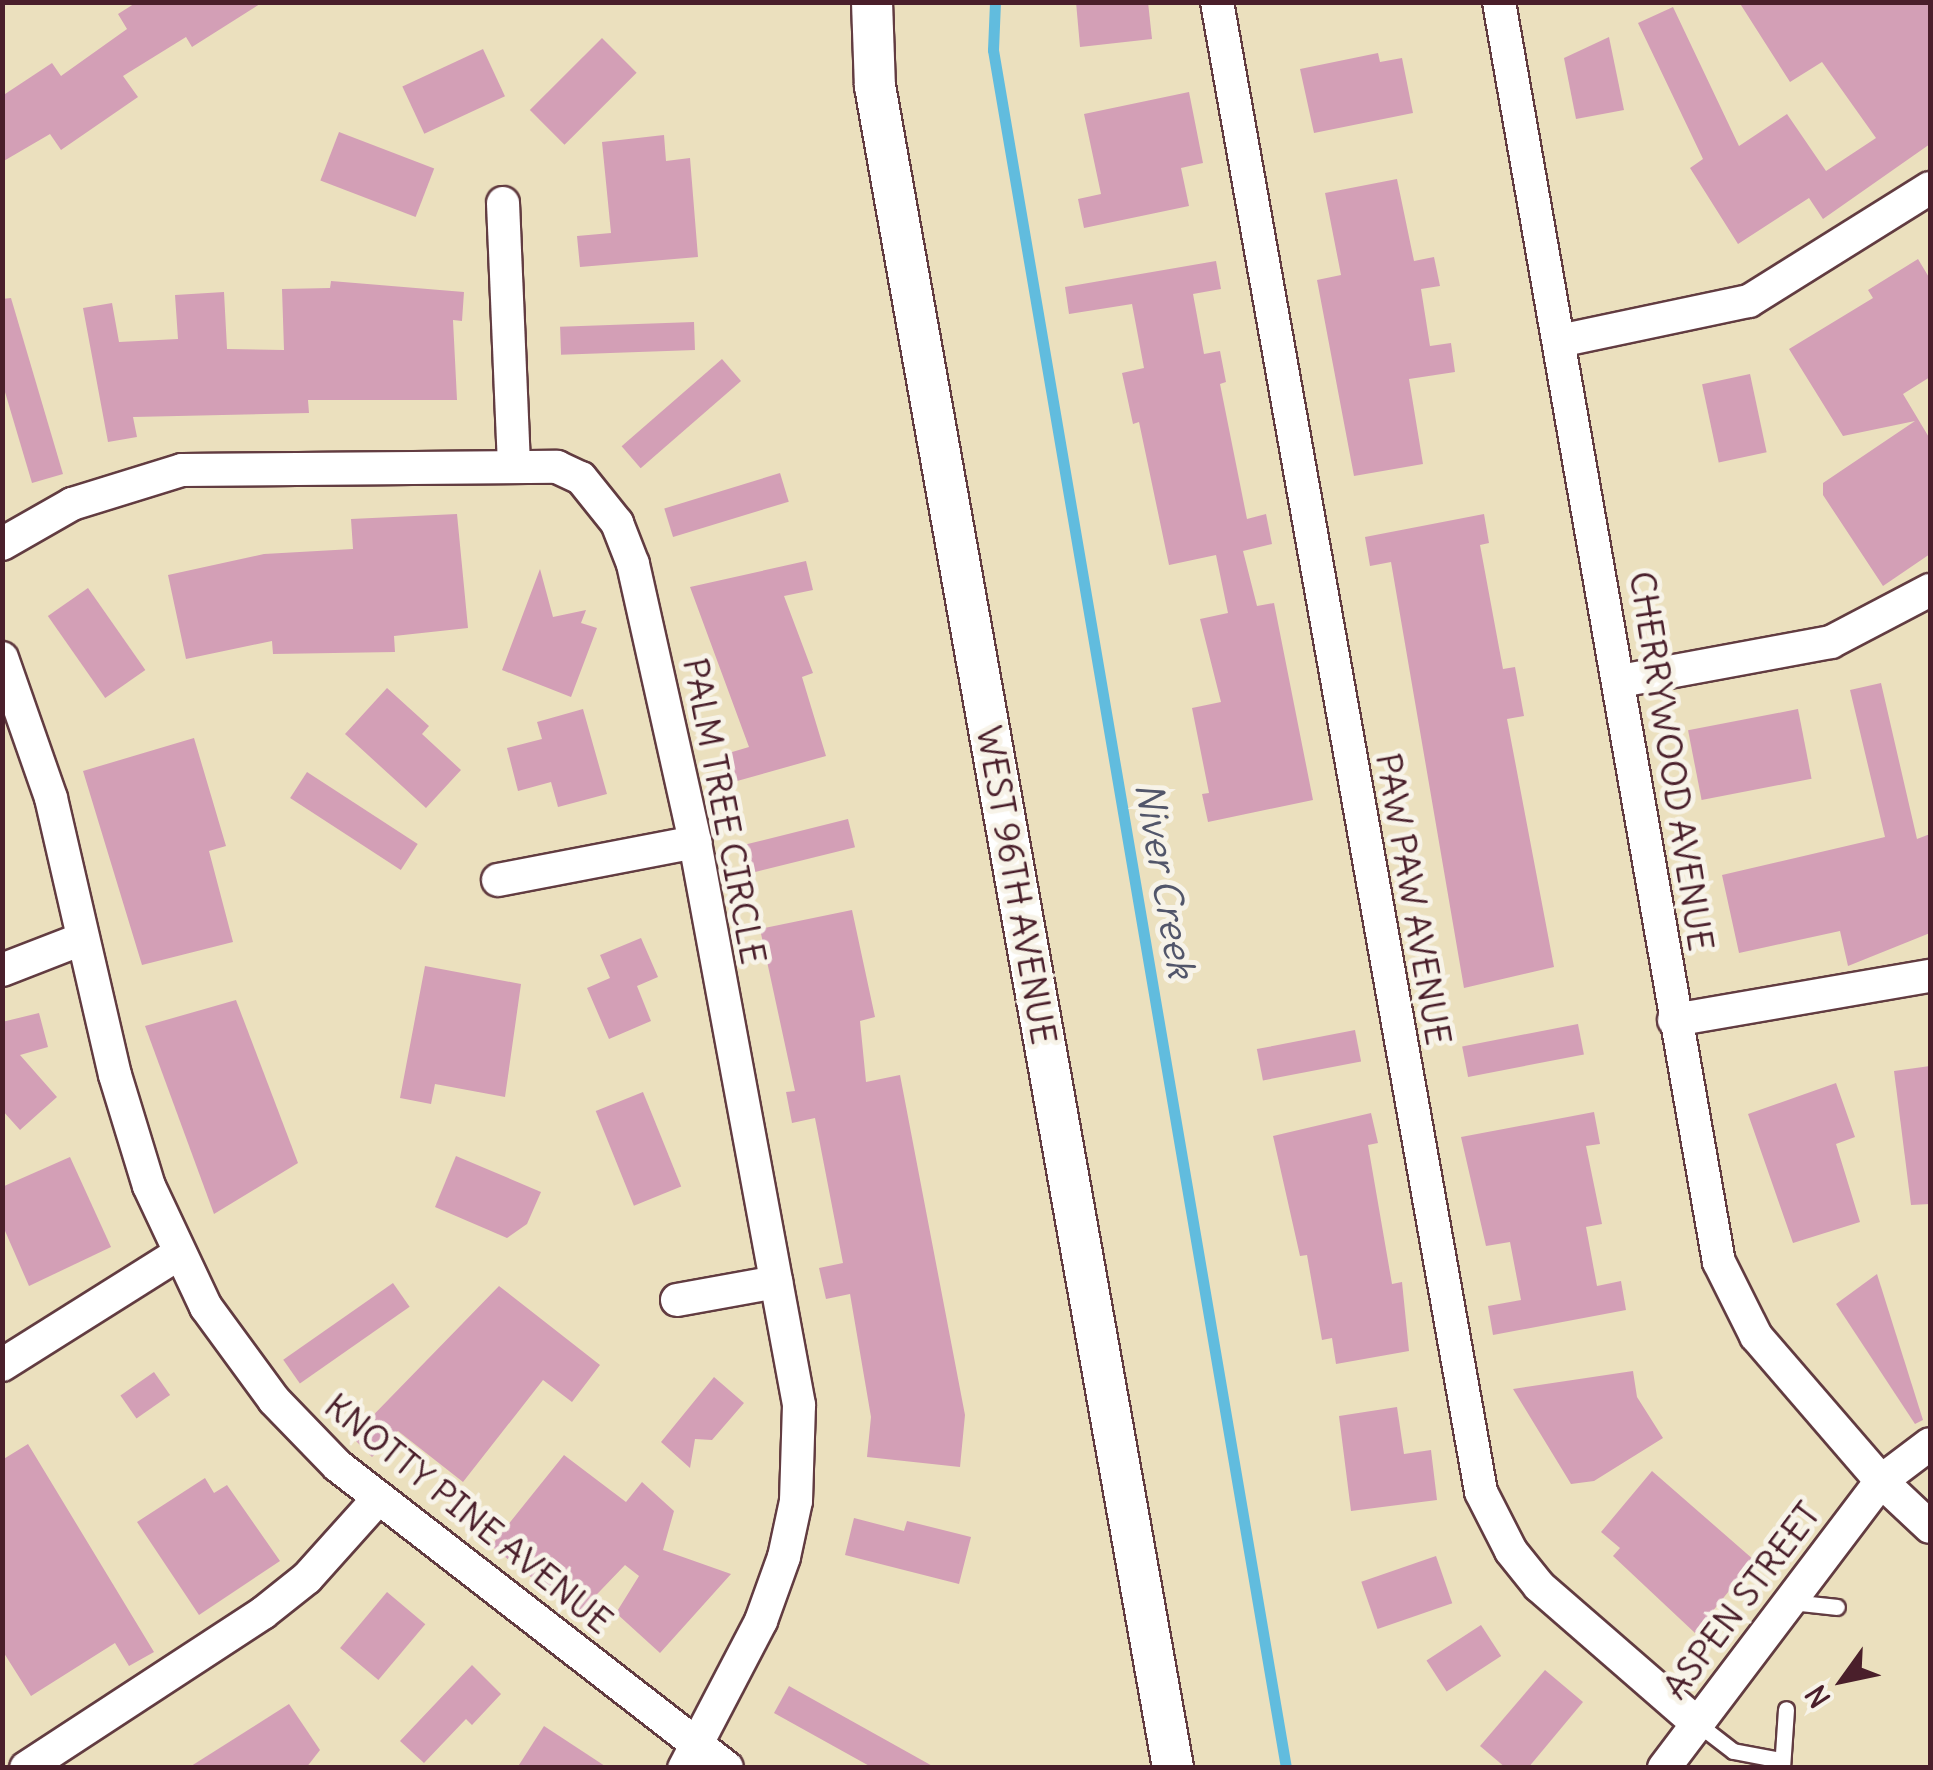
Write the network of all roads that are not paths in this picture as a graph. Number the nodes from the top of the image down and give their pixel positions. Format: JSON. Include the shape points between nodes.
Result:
{"nodes":[{"id":1,"x":872,"y":2,"type":"edge"},
{"id":2,"x":1217,"y":2,"type":"edge"},
{"id":3,"x":1499,"y":2,"type":"edge"},
{"id":4,"x":1930,"y":188,"type":"edge"},
{"id":5,"x":503,"y":203,"type":"dead end"},
{"id":6,"x":1559,"y":341,"type":"junction"},
{"id":7,"x":514,"y":464,"type":"junction"},
{"id":8,"x":2,"y":544,"type":"edge"},
{"id":9,"x":1930,"y":590,"type":"edge"},
{"id":10,"x":2,"y":658,"type":"edge"},
{"id":11,"x":1620,"y":681,"type":"junction"},
{"id":12,"x":695,"y":842,"type":"junction"},
{"id":13,"x":498,"y":880,"type":"dead end"},
{"id":14,"x":82,"y":939,"type":"junction"},
{"id":15,"x":2,"y":970,"type":"edge"},
{"id":16,"x":1930,"y":976,"type":"edge"},
{"id":17,"x":1674,"y":1020,"type":"junction"},
{"id":18,"x":177,"y":1255,"type":"junction"},
{"id":19,"x":776,"y":1282,"type":"junction"},
{"id":20,"x":677,"y":1300,"type":"dead end"},
{"id":21,"x":2,"y":1366,"type":"edge"},
{"id":22,"x":1930,"y":1444,"type":"edge"},
{"id":23,"x":1881,"y":1481,"type":"junction"},
{"id":24,"x":378,"y":1499,"type":"junction"},
{"id":25,"x":1930,"y":1527,"type":"edge"},
{"id":26,"x":1792,"y":1602,"type":"junction"},
{"id":27,"x":1837,"y":1606,"type":"dead end"},
{"id":28,"x":1786,"y":1709,"type":"dead end"},
{"id":29,"x":1698,"y":1724,"type":"junction"},
{"id":30,"x":690,"y":1756,"type":"edge"},
{"id":31,"x":1781,"y":1764,"type":"edge"},
{"id":32,"x":26,"y":1768,"type":"edge"},
{"id":33,"x":727,"y":1768,"type":"edge"},
{"id":34,"x":1173,"y":1768,"type":"edge"},
{"id":35,"x":1664,"y":1768,"type":"edge"}],
"edges":[{"from":1,"to":34,"type":"street","name":"WEST 96TH AVENUE","via":[[875,86]]},
{"from":2,"to":29,"type":"street","name":"PAW PAW AVENUE","via":[[1482,1492],[1511,1551],[1539,1586]]},
{"from":3,"to":6,"type":"street","name":"CHERRYWOOD AVENUE"},
{"from":4,"to":6,"type":"street","via":[[1749,301]]},
{"from":5,"to":7,"type":"street"},
{"from":6,"to":11,"type":"street","name":"CHERRYWOOD AVENUE"},
{"from":7,"to":8,"type":"street","name":"PALM TREE CIRCLE","via":[[182,470],[72,504]]},
{"from":7,"to":12,"type":"street","name":"PALM TREE CIRCLE","via":[[558,467],[581,478],[617,523],[633,564]]},
{"from":9,"to":11,"type":"street","via":[[1830,642]]},
{"from":10,"to":14,"type":"street","name":"KNOTTY PINE AVENUE","via":[[51,798]]},
{"from":11,"to":17,"type":"street","name":"CHERRYWOOD AVENUE"},
{"from":12,"to":13,"type":"street"},
{"from":12,"to":19,"type":"street","name":"PALM TREE CIRCLE"},
{"from":14,"to":15,"type":"street"},
{"from":14,"to":18,"type":"street","name":"KNOTTY PINE AVENUE","via":[[115,1075]]},
{"from":16,"to":17,"type":"street"},
{"from":17,"to":23,"type":"street","name":"CHERRYWOOD AVENUE","via":[[1709,1223],[1739,1310],[1796,1388]]},
{"from":18,"to":21,"type":"street"},
{"from":18,"to":24,"type":"street","name":"KNOTTY PINE AVENUE","via":[[274,1400]]},
{"from":19,"to":20,"type":"street"},
{"from":19,"to":30,"type":"street","name":"PALM TREE CIRCLE","via":[[800,1405],[796,1501],[761,1621]]},
{"from":22,"to":23,"type":"street","name":"ASPEN STREET"},
{"from":23,"to":25,"type":"street","name":"CHERRYWOOD AVENUE"},
{"from":23,"to":26,"type":"street","name":"ASPEN STREET"},
{"from":24,"to":30,"type":"street","name":"KNOTTY PINE AVENUE"},
{"from":24,"to":32,"type":"street","via":[[307,1578],[263,1613]]},
{"from":26,"to":27,"type":"lane"},
{"from":26,"to":29,"type":"street","name":"ASPEN STREET"},
{"from":28,"to":31,"type":"lane"},
{"from":29,"to":31,"type":"lane","via":[[1733,1752]]},
{"from":29,"to":35,"type":"street","name":"ASPEN STREET"},
{"from":30,"to":33,"type":"street","name":"KNOTTY PINE AVENUE"}]}
